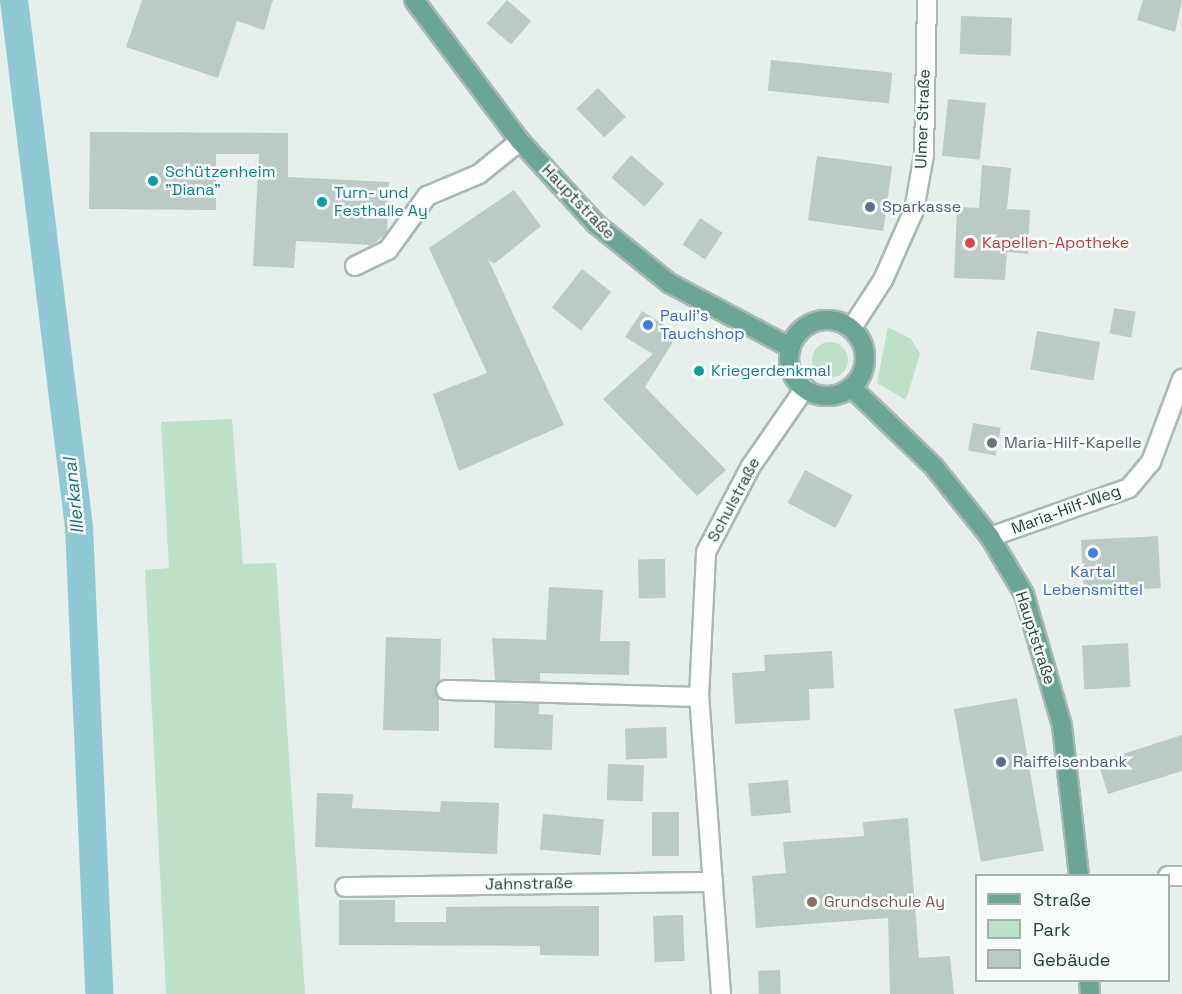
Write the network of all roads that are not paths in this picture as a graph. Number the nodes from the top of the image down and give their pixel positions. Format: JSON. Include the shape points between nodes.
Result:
{"nodes":[{"id":1,"x":414,"y":0,"type":"edge"},
{"id":2,"x":927,"y":0,"type":"edge"},
{"id":3,"x":520,"y":141,"type":"junction"},
{"id":4,"x":355,"y":266,"type":"dead end"},
{"id":5,"x":851,"y":328,"type":"junction"},
{"id":6,"x":791,"y":348,"type":"junction"},
{"id":7,"x":1182,"y":379,"type":"edge"},
{"id":8,"x":805,"y":388,"type":"junction"},
{"id":9,"x":852,"y":388,"type":"junction"},
{"id":10,"x":990,"y":537,"type":"junction"},
{"id":11,"x":446,"y":690,"type":"dead end"},
{"id":12,"x":699,"y":697,"type":"junction"},
{"id":13,"x":1079,"y":874,"type":"edge"},
{"id":14,"x":713,"y":882,"type":"junction"},
{"id":15,"x":345,"y":887,"type":"dead end"},
{"id":16,"x":721,"y":994,"type":"edge"}],
"edges":[{"from":1,"to":3,"type":"main road","name":"Hauptstraße"},
{"from":2,"to":5,"type":"street","name":"Ulmer Straße","via":[[924,155],[914,210],[883,280]]},
{"from":3,"to":4,"type":"street","via":[[479,174],[427,196],[388,250]]},
{"from":3,"to":6,"type":"main road","name":"Hauptstraße","via":[[596,224],[654,273],[767,339]]},
{"from":5,"to":6,"type":"main road","via":[[831,321],[812,324],[798,334]]},
{"from":5,"to":9,"type":"main road","via":[[862,343],[865,364]]},
{"from":6,"to":8,"type":"main road","via":[[791,369]]},
{"from":7,"to":10,"type":"street","name":"Maria-Hilf-Weg","via":[[1151,462],[1129,488]]},
{"from":8,"to":9,"type":"main road","via":[[829,396]]},
{"from":8,"to":12,"type":"street","name":"Schulstraße","via":[[757,457],[706,552]]},
{"from":9,"to":10,"type":"main road","name":"Hauptstraße","via":[[934,467]]},
{"from":10,"to":13,"type":"main road","name":"Hauptstraße","via":[[1024,594],[1042,648],[1062,726]]},
{"from":11,"to":12,"type":"street"},
{"from":12,"to":14,"type":"street","name":"Schulstraße"},
{"from":14,"to":15,"type":"street","name":"Jahnstraße"},
{"from":14,"to":16,"type":"street","name":"Schulstraße"}]}
